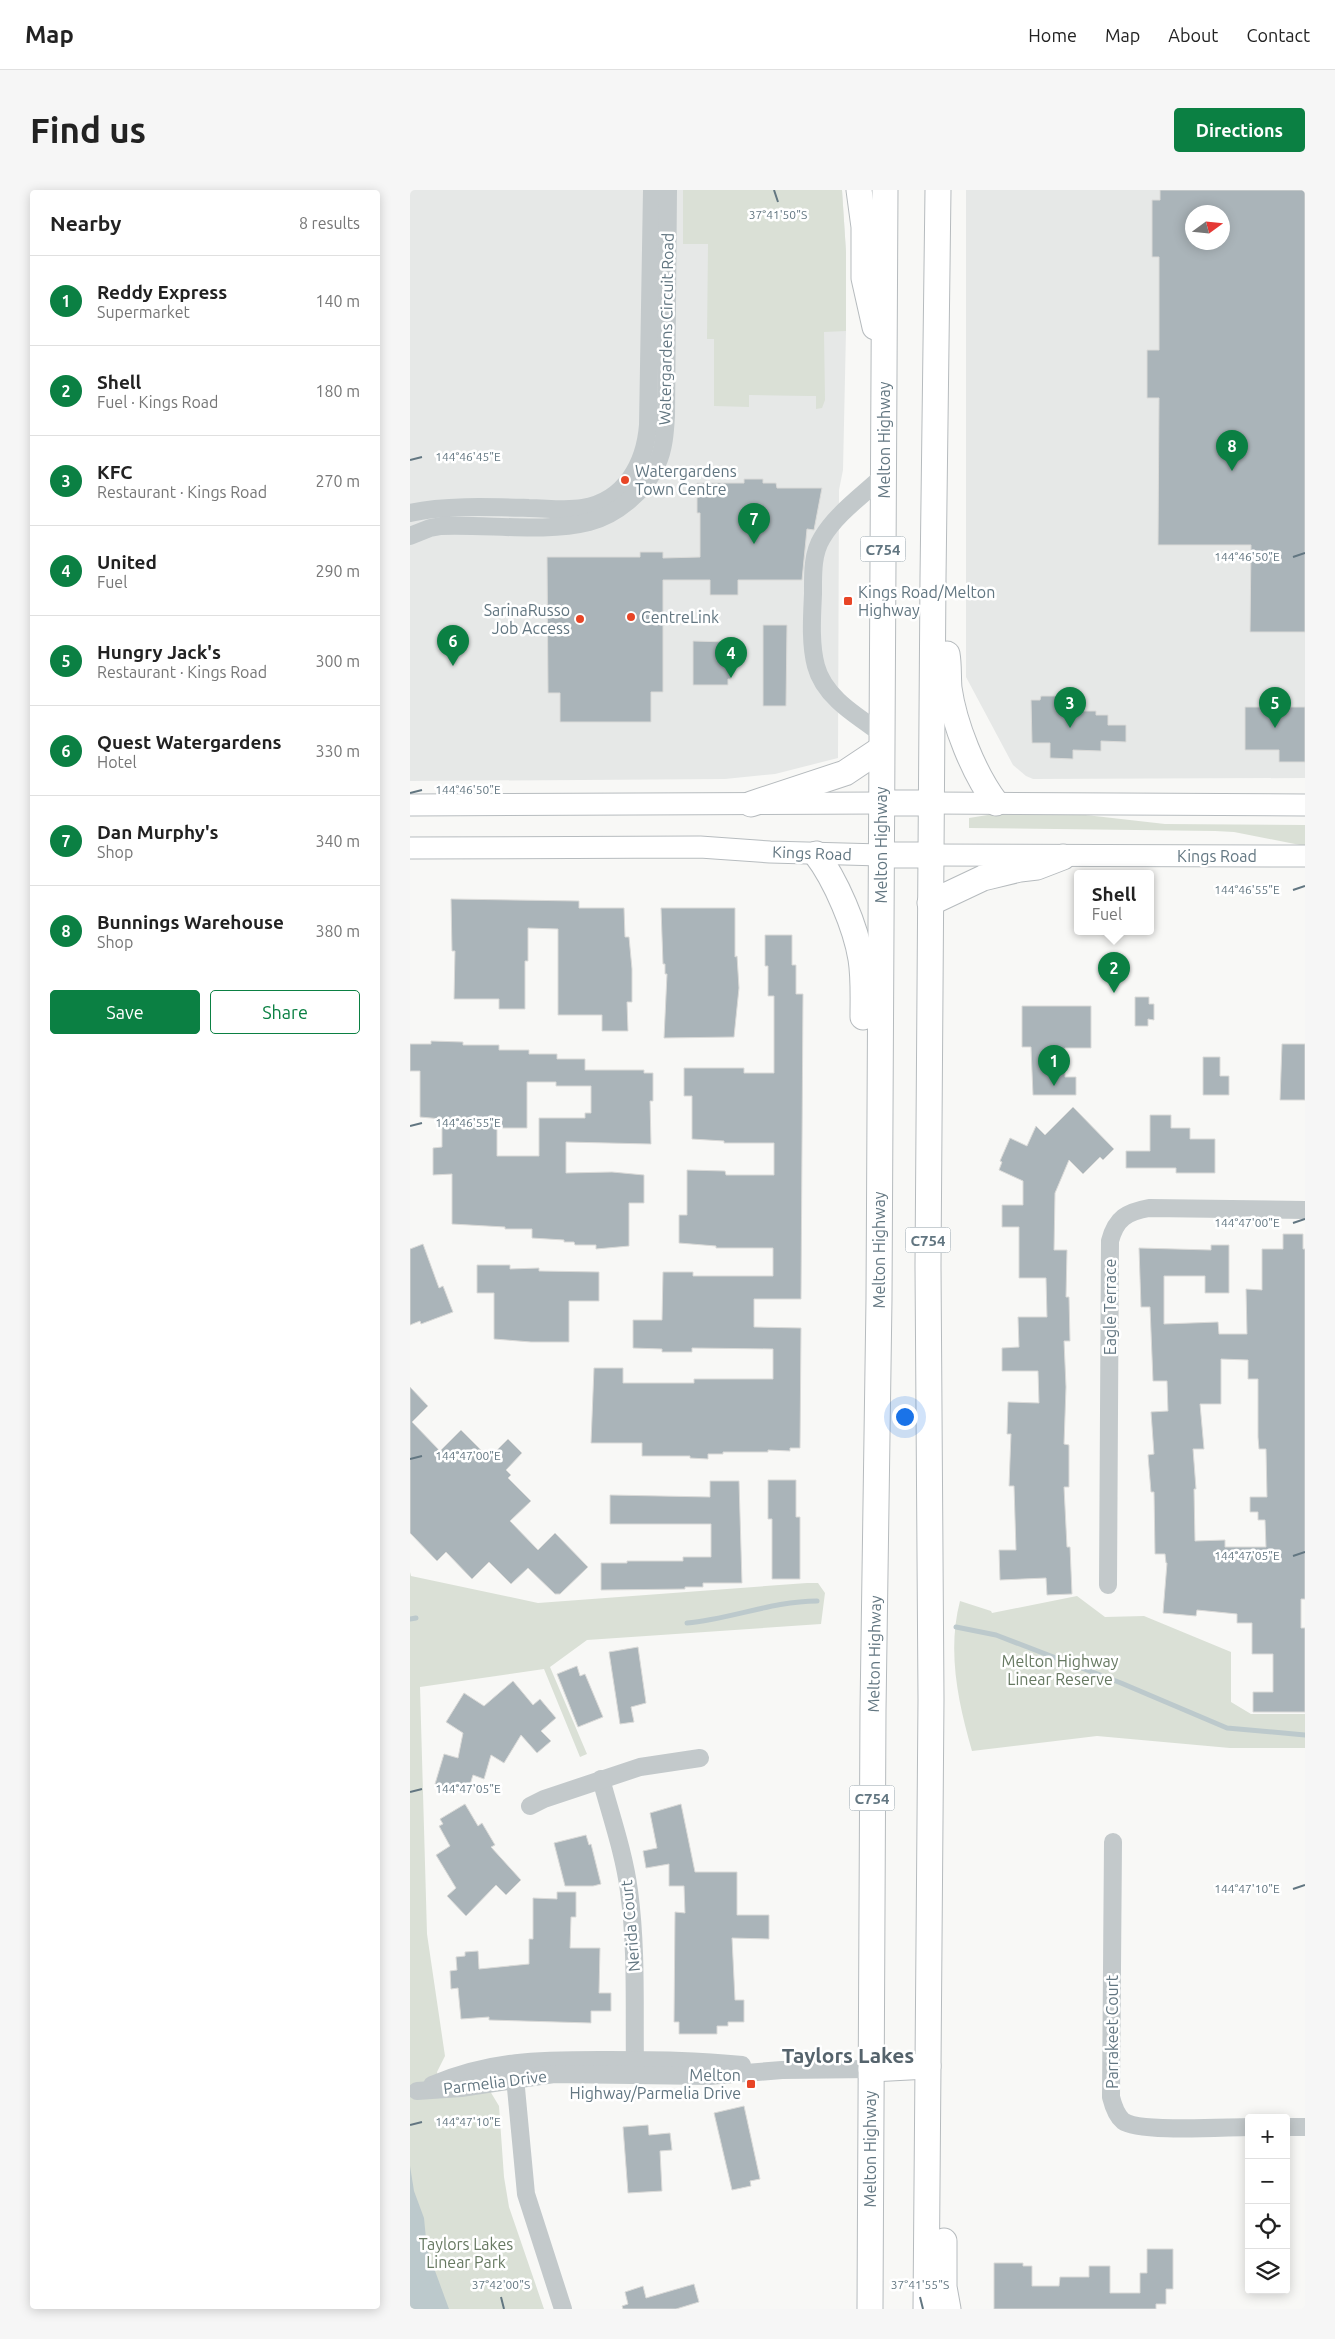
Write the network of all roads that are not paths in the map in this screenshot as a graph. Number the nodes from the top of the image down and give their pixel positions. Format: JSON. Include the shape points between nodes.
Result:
{"nodes":[{"id":1,"x":652,"y":190,"type":"edge"},
{"id":2,"x":668,"y":190,"type":"edge"},
{"id":3,"x":859,"y":190,"type":"edge"},
{"id":4,"x":885,"y":190,"type":"edge"},
{"id":5,"x":938,"y":190,"type":"edge"},
{"id":6,"x":884,"y":365,"type":"junction"},
{"id":7,"x":883,"y":476,"type":"junction"},
{"id":8,"x":410,"y":513,"type":"edge"},
{"id":9,"x":410,"y":536,"type":"edge"},
{"id":10,"x":932,"y":578,"type":"junction"},
{"id":11,"x":881,"y":741,"type":"junction"},
{"id":12,"x":881,"y":803,"type":"junction"},
{"id":13,"x":931,"y":803,"type":"junction"},
{"id":14,"x":996,"y":803,"type":"junction"},
{"id":15,"x":751,"y":804,"type":"junction"},
{"id":16,"x":410,"y":805,"type":"edge"},
{"id":17,"x":1159,"y":805,"type":"junction"},
{"id":18,"x":1305,"y":805,"type":"edge"},
{"id":19,"x":1305,"y":819,"type":"edge"},
{"id":20,"x":410,"y":848,"type":"edge"},
{"id":21,"x":816,"y":854,"type":"junction"},
{"id":22,"x":881,"y":855,"type":"junction"},
{"id":23,"x":931,"y":856,"type":"junction"},
{"id":24,"x":1305,"y":856,"type":"edge"},
{"id":25,"x":1063,"y":857,"type":"junction"},
{"id":26,"x":930,"y":903,"type":"junction"},
{"id":27,"x":1305,"y":1210,"type":"edge"},
{"id":28,"x":879,"y":1299,"type":"junction"},
{"id":29,"x":1108,"y":1585,"type":"dead end"},
{"id":30,"x":700,"y":1758,"type":"dead end"},
{"id":31,"x":601,"y":1779,"type":"junction"},
{"id":32,"x":530,"y":1806,"type":"dead end"},
{"id":33,"x":1113,"y":1842,"type":"dead end"},
{"id":34,"x":928,"y":2066,"type":"junction"},
{"id":35,"x":635,"y":2067,"type":"junction"},
{"id":36,"x":871,"y":2069,"type":"junction"},
{"id":37,"x":514,"y":2070,"type":"junction"},
{"id":38,"x":414,"y":2092,"type":"edge"},
{"id":39,"x":1245,"y":2127,"type":"edge"},
{"id":40,"x":1290,"y":2127,"type":"edge"},
{"id":41,"x":1305,"y":2127,"type":"edge"},
{"id":42,"x":928,"y":2148,"type":"junction"},
{"id":43,"x":563,"y":2309,"type":"edge"},
{"id":44,"x":870,"y":2309,"type":"edge"},
{"id":45,"x":926,"y":2309,"type":"edge"},
{"id":46,"x":948,"y":2309,"type":"edge"}],
"edges":[{"from":1,"to":8,"type":"street","name":"Watergardens Circuit Road","via":[[648,425],[644,452],[635,474],[611,497],[583,508],[442,509]]},
{"from":2,"to":9,"type":"street","name":"Watergardens Circuit Road","via":[[666,416],[661,451],[648,480],[617,508],[588,522],[548,526],[442,526]]},
{"from":3,"to":6,"type":"highway","via":[[866,292]]},
{"from":4,"to":6,"type":"highway","name":"Melton Highway","number":"C754"},
{"from":5,"to":10,"type":"highway","number":"C754"},
{"from":6,"to":7,"type":"highway","name":"Melton Highway","number":"C754"},
{"from":7,"to":11,"type":"highway","name":"Melton Highway","number":"C754"},
{"from":7,"to":11,"type":"street","via":[[841,515],[822,539],[815,561],[813,608],[814,656],[821,678],[842,704]]},
{"from":10,"to":13,"type":"highway","number":"C754"},
{"from":10,"to":14,"type":"highway","via":[[948,656],[953,705],[977,772]]},
{"from":11,"to":12,"type":"highway","name":"Melton Highway","number":"C754"},
{"from":11,"to":15,"type":"highway","via":[[845,773]]},
{"from":12,"to":13,"type":"highway"},
{"from":12,"to":15,"type":"main road"},
{"from":12,"to":22,"type":"highway","name":"Melton Highway","number":"C754"},
{"from":13,"to":14,"type":"main road"},
{"from":13,"to":23,"type":"highway","number":"C754"},
{"from":14,"to":17,"type":"main road"},
{"from":15,"to":16,"type":"main road"},
{"from":17,"to":18,"type":"main road"},
{"from":17,"to":19,"type":"main road","via":[[1189,819]]},
{"from":20,"to":21,"type":"main road","name":"Kings Road","via":[[700,847]]},
{"from":21,"to":22,"type":"main road","name":"Kings Road"},
{"from":21,"to":28,"type":"highway","via":[[832,878],[861,963],[863,1157]]},
{"from":22,"to":23,"type":"highway","name":"Kings Road"},
{"from":22,"to":28,"type":"highway","name":"Melton Highway","number":"C754"},
{"from":23,"to":25,"type":"main road","name":"Kings Road"},
{"from":23,"to":26,"type":"highway","number":"C754"},
{"from":24,"to":25,"type":"main road","name":"Kings Road"},
{"from":25,"to":26,"type":"highway","via":[[1037,867],[983,878]]},
{"from":26,"to":34,"type":"highway","number":"C754"},
{"from":27,"to":29,"type":"street","name":"Eagle Terrace","via":[[1149,1208],[1126,1215],[1113,1228],[1110,1241]]},
{"from":28,"to":36,"type":"highway","name":"Melton Highway","number":"C754"},
{"from":30,"to":31,"type":"street","via":[[640,1768]]},
{"from":31,"to":32,"type":"street"},
{"from":31,"to":35,"type":"street","name":"Nerida Court","via":[[621,1851],[630,1904],[636,1976]]},
{"from":33,"to":39,"type":"street","name":"Parrakeet Court","via":[[1111,2097],[1117,2114],[1123,2121],[1141,2127]]},
{"from":34,"to":36,"type":"highway","name":"Parmelia Drive"},
{"from":34,"to":42,"type":"highway","number":"C754"},
{"from":35,"to":36,"type":"street","name":"Parmelia Drive","via":[[709,2076],[782,2070]]},
{"from":35,"to":37,"type":"street","name":"Parmelia Drive","via":[[550,2059]]},
{"from":36,"to":44,"type":"highway","name":"Melton Highway","number":"C754"},
{"from":37,"to":38,"type":"street","name":"Parmelia Drive","via":[[483,2067],[450,2083]]},
{"from":37,"to":43,"type":"street","via":[[526,2194]]},
{"from":40,"to":41,"type":"street"},
{"from":42,"to":45,"type":"highway","number":"C754"},
{"from":42,"to":46,"type":"highway","via":[[944,2230],[944,2287]]}]}
